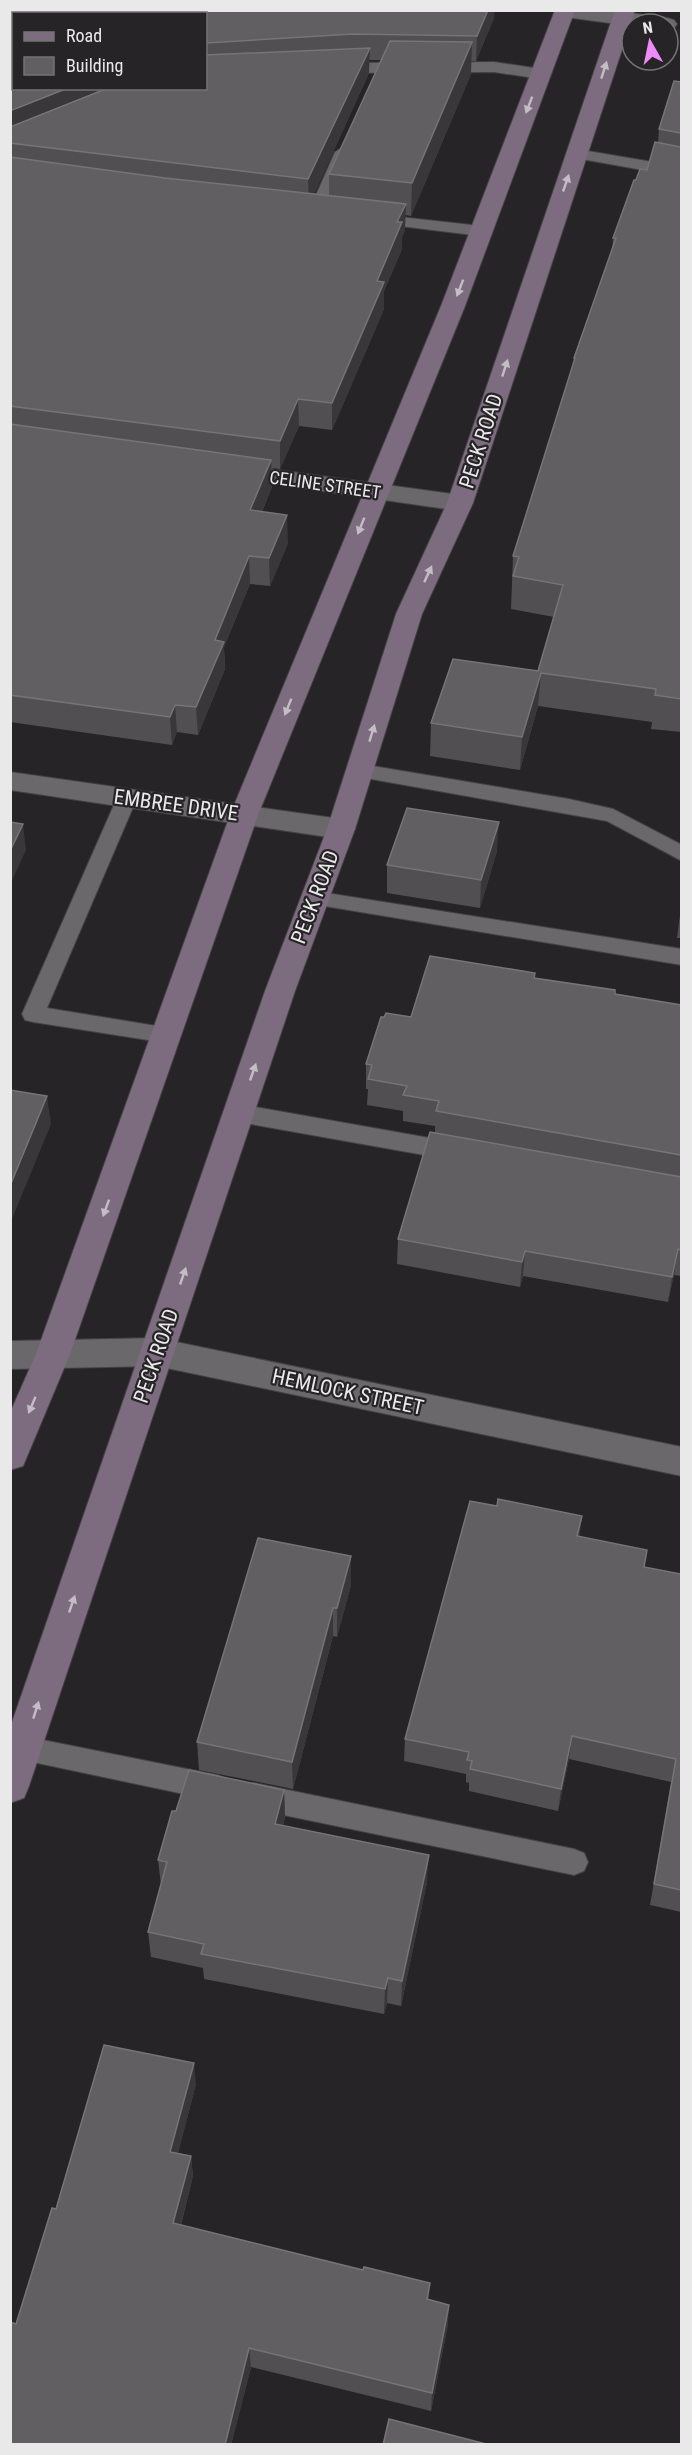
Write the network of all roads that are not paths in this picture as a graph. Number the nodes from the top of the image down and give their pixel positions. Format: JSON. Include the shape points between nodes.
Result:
{"nodes":[{"id":1,"x":565,"y":11,"type":"edge"},
{"id":2,"x":620,"y":15,"type":"edge"},
{"id":3,"x":620,"y":24,"type":"edge"},
{"id":4,"x":382,"y":67,"type":"junction"},
{"id":5,"x":325,"y":68,"type":"edge"},
{"id":6,"x":541,"y":74,"type":"junction"},
{"id":7,"x":372,"y":87,"type":"edge"},
{"id":8,"x":349,"y":140,"type":"edge"},
{"id":9,"x":576,"y":154,"type":"junction"},
{"id":10,"x":681,"y":172,"type":"edge"},
{"id":11,"x":338,"y":215,"type":"edge"},
{"id":12,"x":360,"y":217,"type":"edge"},
{"id":13,"x":481,"y":231,"type":"junction"},
{"id":14,"x":199,"y":468,"type":"edge"},
{"id":15,"x":375,"y":492,"type":"junction"},
{"id":16,"x":460,"y":503,"type":"junction"},
{"id":17,"x":361,"y":771,"type":"junction"},
{"id":18,"x":10,"y":781,"type":"edge"},
{"id":19,"x":127,"y":798,"type":"junction"},
{"id":20,"x":244,"y":815,"type":"junction"},
{"id":21,"x":342,"y":829,"type":"junction"},
{"id":22,"x":681,"y":854,"type":"edge"},
{"id":23,"x":314,"y":898,"type":"junction"},
{"id":24,"x":681,"y":957,"type":"edge"},
{"id":25,"x":167,"y":1035,"type":"junction"},
{"id":26,"x":239,"y":1113,"type":"junction"},
{"id":27,"x":483,"y":1157,"type":"edge"},
{"id":28,"x":157,"y":1352,"type":"junction"},
{"id":29,"x":53,"y":1354,"type":"junction"},
{"id":30,"x":10,"y":1355,"type":"edge"},
{"id":31,"x":10,"y":1456,"type":"edge"},
{"id":32,"x":681,"y":1462,"type":"edge"},
{"id":33,"x":23,"y":1748,"type":"junction"},
{"id":34,"x":10,"y":1786,"type":"edge"},
{"id":35,"x":574,"y":1862,"type":"dead end"}],
"edges":[{"from":1,"to":2,"type":"street"},
{"from":1,"to":6,"type":"main road"},
{"from":9,"to":3,"type":"main road","name":"PECK ROAD","one_way":true},
{"from":4,"to":5,"type":"lane"},
{"from":4,"to":6,"type":"lane","via":[[494,68]]},
{"from":4,"to":7,"type":"lane"},
{"from":6,"to":13,"type":"main road","one_way":true},
{"from":8,"to":11,"type":"lane","via":[[310,212]]},
{"from":9,"to":10,"type":"lane"},
{"from":16,"to":9,"type":"main road","name":"PECK ROAD","one_way":true},
{"from":12,"to":13,"type":"lane"},
{"from":13,"to":15,"type":"main road","one_way":true},
{"from":14,"to":15,"type":"street","name":"CELINE STREET"},
{"from":15,"to":16,"type":"street","name":"CELINE STREET"},
{"from":15,"to":20,"type":"main road","one_way":true},
{"from":17,"to":16,"type":"main road","name":"PECK ROAD","one_way":true,"via":[[409,614]]},
{"from":17,"to":21,"type":"main road","name":"PECK ROAD"},
{"from":17,"to":22,"type":"lane","via":[[613,816]]},
{"from":18,"to":19,"type":"street","name":"EMBREE DRIVE"},
{"from":19,"to":20,"type":"street","name":"EMBREE DRIVE"},
{"from":19,"to":25,"type":"lane","via":[[33,1014]]},
{"from":20,"to":21,"type":"street","name":"EMBREE DRIVE"},
{"from":20,"to":25,"type":"main road"},
{"from":21,"to":23,"type":"main road","name":"PECK ROAD"},
{"from":23,"to":24,"type":"lane"},
{"from":26,"to":23,"type":"main road","name":"PECK ROAD","one_way":true},
{"from":25,"to":29,"type":"main road","one_way":true},
{"from":26,"to":27,"type":"lane"},
{"from":28,"to":26,"type":"main road","name":"PECK ROAD","one_way":true},
{"from":28,"to":29,"type":"street","name":"HEMLOCK STREET"},
{"from":28,"to":32,"type":"street","name":"HEMLOCK STREET"},
{"from":33,"to":28,"type":"main road","name":"PECK ROAD","one_way":true},
{"from":29,"to":30,"type":"street","name":"HEMLOCK STREET"},
{"from":29,"to":31,"type":"main road","one_way":true},
{"from":33,"to":34,"type":"main road","name":"PECK ROAD"},
{"from":33,"to":35,"type":"lane"}]}
